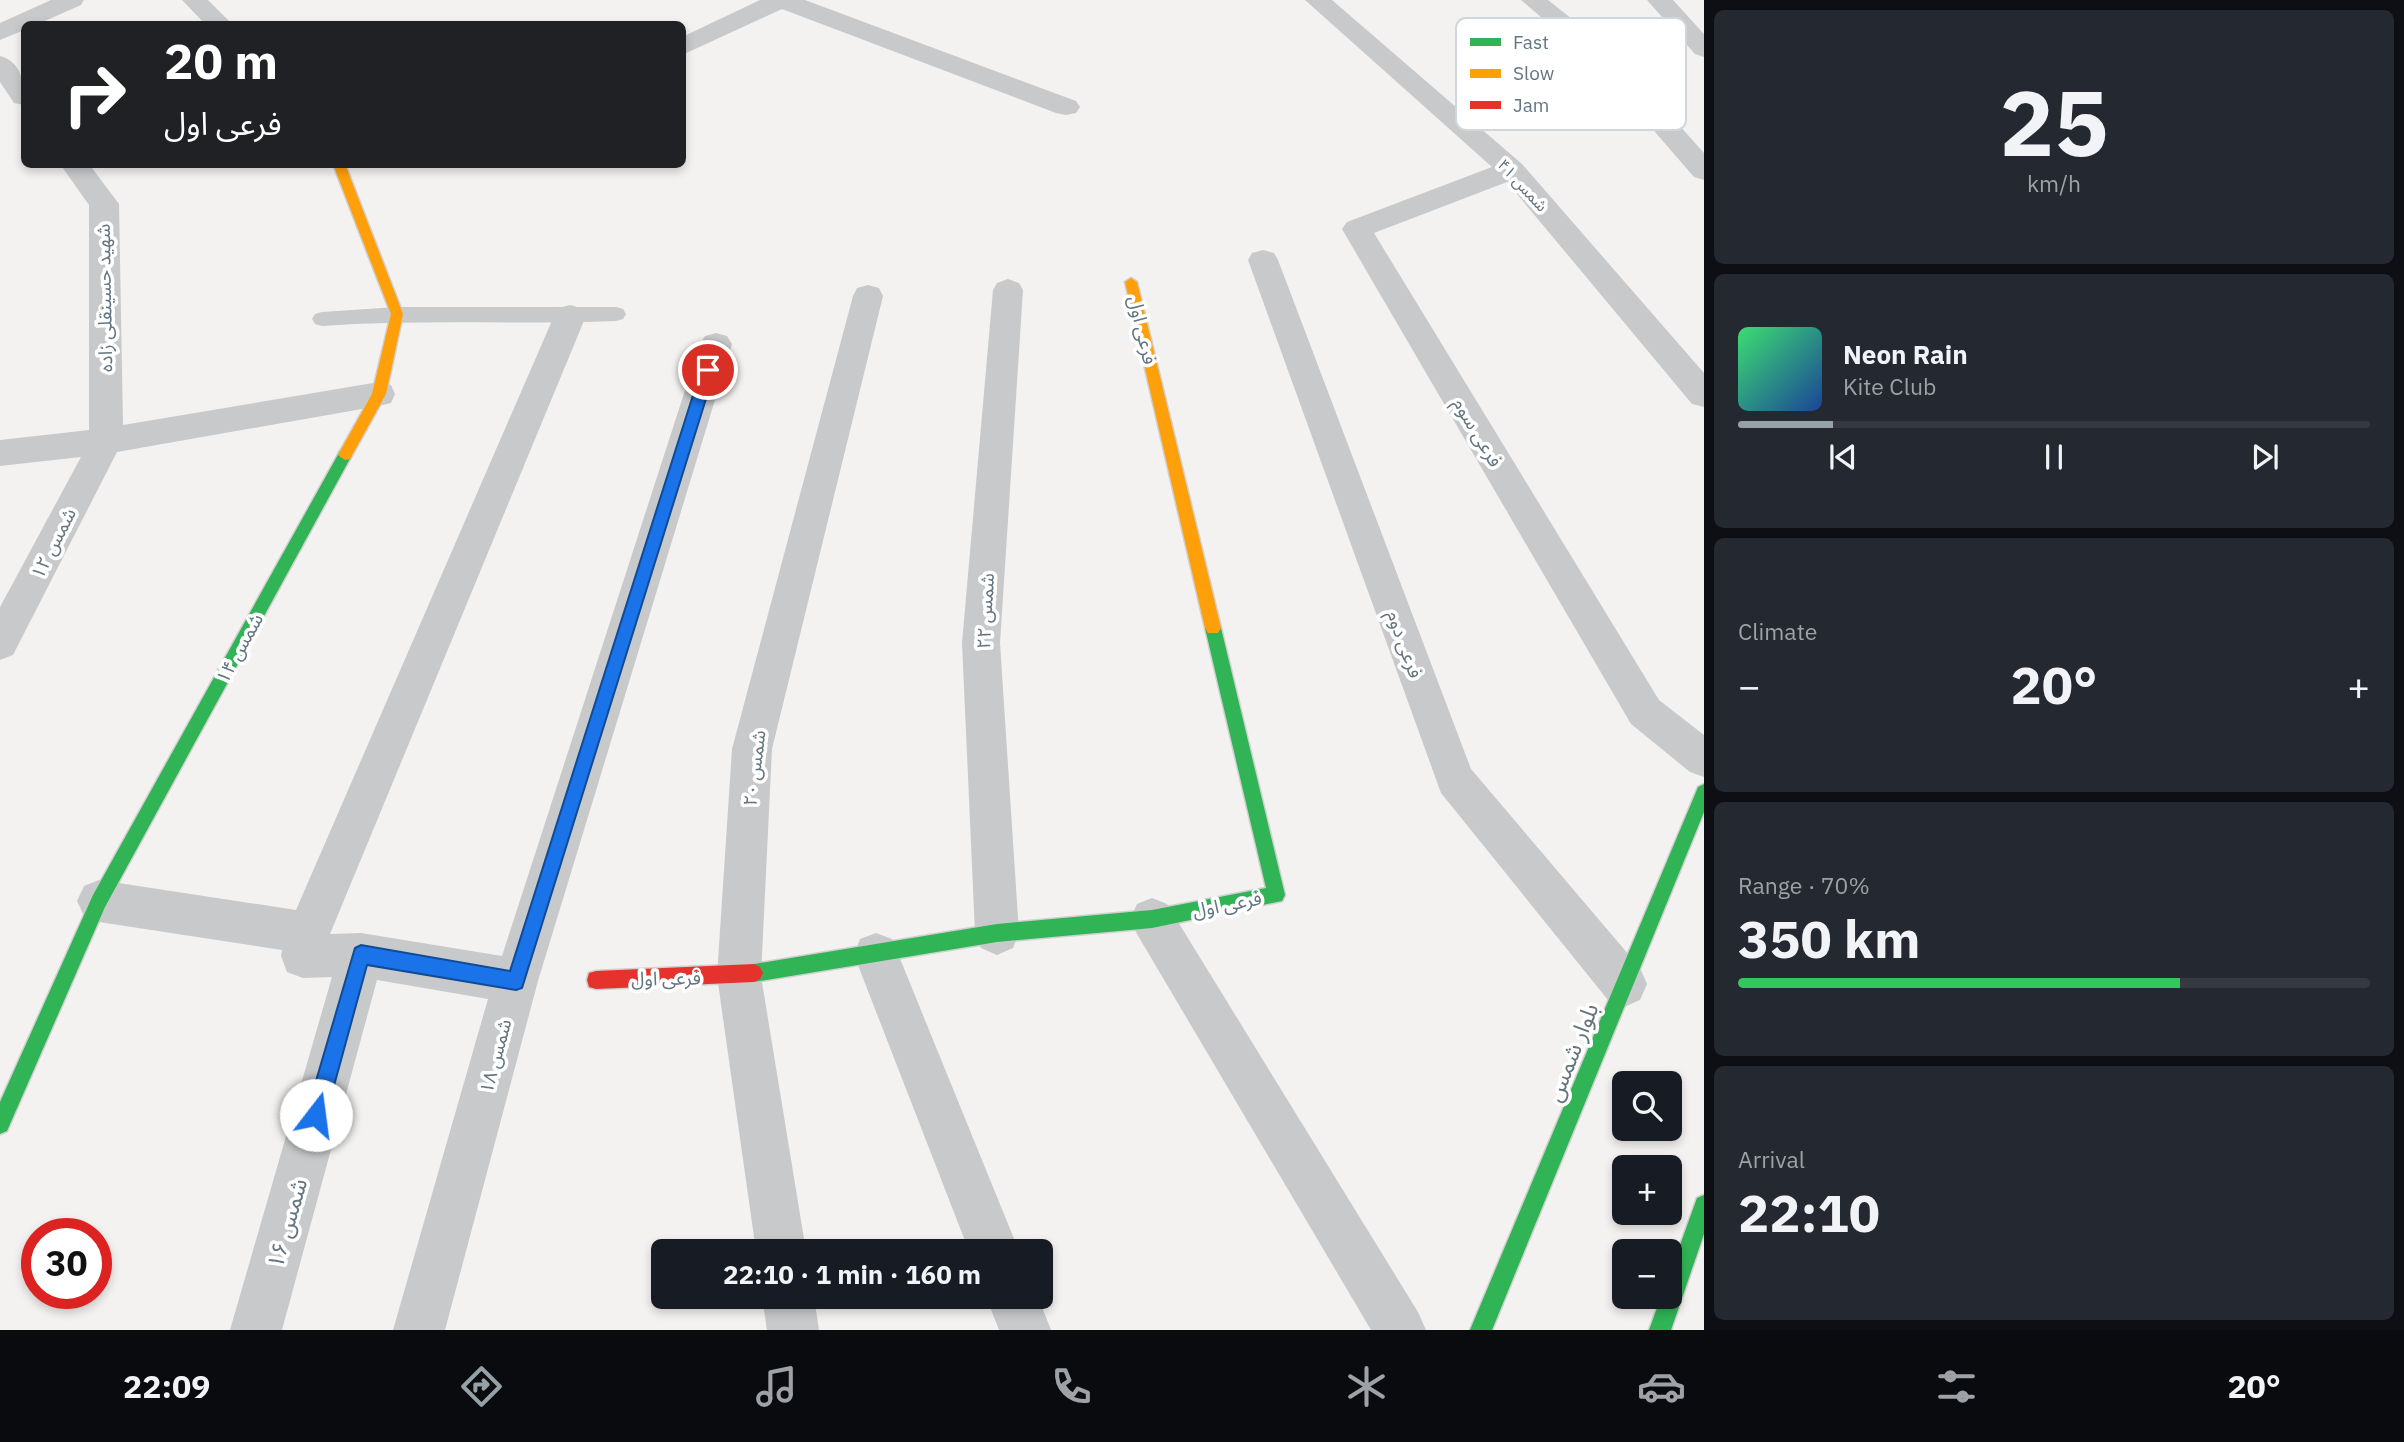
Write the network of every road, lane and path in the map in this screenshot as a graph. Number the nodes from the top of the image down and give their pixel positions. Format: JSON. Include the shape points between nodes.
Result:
{"nodes":[{"id":1,"x":72,"y":0,"type":"edge"},
{"id":2,"x":194,"y":0,"type":"edge"},
{"id":3,"x":781,"y":0,"type":"edge"},
{"id":4,"x":1317,"y":0,"type":"edge"},
{"id":5,"x":1533,"y":0,"type":"edge"},
{"id":6,"x":1659,"y":0,"type":"edge"},
{"id":7,"x":1555,"y":18,"type":"edge"},
{"id":8,"x":1676,"y":18,"type":"edge"},
{"id":9,"x":25,"y":21,"type":"edge"},
{"id":10,"x":216,"y":21,"type":"edge"},
{"id":11,"x":21,"y":23,"type":"edge"},
{"id":12,"x":1686,"y":29,"type":"edge"},
{"id":13,"x":0,"y":32,"type":"edge"},
{"id":14,"x":686,"y":45,"type":"edge"},
{"id":15,"x":1704,"y":49,"type":"edge"},
{"id":16,"x":0,"y":64,"type":"edge"},
{"id":17,"x":21,"y":93,"type":"edge"},
{"id":18,"x":1066,"y":107,"type":"dead end"},
{"id":19,"x":1456,"y":121,"type":"edge"},
{"id":20,"x":1466,"y":130,"type":"edge"},
{"id":21,"x":1668,"y":130,"type":"edge"},
{"id":22,"x":77,"y":168,"type":"edge"},
{"id":23,"x":341,"y":168,"type":"edge"},
{"id":24,"x":1512,"y":170,"type":"junction"},
{"id":25,"x":1704,"y":172,"type":"edge"},
{"id":26,"x":1263,"y":260,"type":"dead end"},
{"id":27,"x":1131,"y":282,"type":"dead end"},
{"id":28,"x":1007,"y":290,"type":"dead end"},
{"id":29,"x":868,"y":296,"type":"dead end"},
{"id":30,"x":397,"y":314,"type":"junction"},
{"id":31,"x":616,"y":314,"type":"dead end"},
{"id":32,"x":570,"y":316,"type":"junction"},
{"id":33,"x":321,"y":319,"type":"dead end"},
{"id":34,"x":716,"y":344,"type":"dead end"},
{"id":35,"x":379,"y":394,"type":"junction"},
{"id":36,"x":1704,"y":396,"type":"edge"},
{"id":37,"x":106,"y":441,"type":"junction"},
{"id":38,"x":0,"y":453,"type":"edge"},
{"id":39,"x":0,"y":645,"type":"edge"},
{"id":40,"x":1704,"y":759,"type":"edge"},
{"id":41,"x":1704,"y":792,"type":"edge"},
{"id":42,"x":99,"y":901,"type":"junction"},
{"id":43,"x":1153,"y":919,"type":"junction"},
{"id":44,"x":997,"y":933,"type":"junction"},
{"id":45,"x":306,"y":945,"type":"junction"},
{"id":46,"x":361,"y":954,"type":"junction"},
{"id":47,"x":876,"y":955,"type":"junction"},
{"id":48,"x":739,"y":976,"type":"junction"},
{"id":49,"x":596,"y":979,"type":"dead end"},
{"id":50,"x":516,"y":981,"type":"junction"},
{"id":51,"x":1624,"y":984,"type":"junction"},
{"id":52,"x":0,"y":1124,"type":"edge"},
{"id":53,"x":1701,"y":1218,"type":"edge"},
{"id":54,"x":779,"y":1239,"type":"edge"},
{"id":55,"x":989,"y":1239,"type":"edge"},
{"id":56,"x":790,"y":1309,"type":"edge"},
{"id":57,"x":1017,"y":1309,"type":"edge"},
{"id":58,"x":256,"y":1330,"type":"edge"},
{"id":59,"x":419,"y":1330,"type":"edge"},
{"id":60,"x":793,"y":1330,"type":"edge"},
{"id":61,"x":1025,"y":1330,"type":"edge"},
{"id":62,"x":1400,"y":1330,"type":"edge"},
{"id":63,"x":1482,"y":1330,"type":"edge"},
{"id":64,"x":1660,"y":1330,"type":"edge"}],
"edges":[{"from":1,"to":9,"type":"street"},
{"from":2,"to":10,"type":"street"},
{"from":3,"to":14,"type":"street"},
{"from":3,"to":18,"type":"street"},
{"from":4,"to":19,"type":"street","name":"شمس ۴۱"},
{"from":5,"to":7,"type":"street"},
{"from":6,"to":8,"type":"street"},
{"from":11,"to":13,"type":"street"},
{"from":12,"to":15,"type":"street"},
{"from":16,"to":17,"type":"street"},
{"from":20,"to":24,"type":"street","name":"شمس ۴۱"},
{"from":21,"to":25,"type":"street"},
{"from":22,"to":37,"type":"street","name":"شهید حسینقلی زاده","via":[[104,204]]},
{"from":23,"to":30,"type":"street"},
{"from":24,"to":36,"type":"street","name":"شمس ۴۱"},
{"from":24,"to":40,"type":"street","name":"فرعی سوم","via":[[1357,229],[1645,712]]},
{"from":26,"to":51,"type":"street","name":"فرعی دوم","via":[[1455,780]]},
{"from":27,"to":43,"type":"street","name":"فرعی اول","via":[[1276,895]]},
{"from":28,"to":44,"type":"street","name":"شمس ۲۲","via":[[981,643]]},
{"from":29,"to":48,"type":"street","name":"شمس ۲۰","via":[[752,749]]},
{"from":30,"to":32,"type":"lane"},
{"from":30,"to":33,"type":"lane"},
{"from":30,"to":35,"type":"street","name":"شمس ۱۴"},
{"from":31,"to":32,"type":"lane"},
{"from":32,"to":45,"type":"street"},
{"from":34,"to":50,"type":"street","name":"شمس ۱۸"},
{"from":35,"to":37,"type":"street"},
{"from":35,"to":42,"type":"street","name":"شمس ۱۴"},
{"from":37,"to":38,"type":"street"},
{"from":37,"to":39,"type":"street","name":"شمس ۱۲"},
{"from":41,"to":51,"type":"street","name":"بلوار شمس"},
{"from":42,"to":45,"type":"street"},
{"from":42,"to":52,"type":"street","name":"شمس ۱۴"},
{"from":43,"to":44,"type":"street","name":"فرعی اول"},
{"from":43,"to":62,"type":"street"},
{"from":44,"to":47,"type":"street","name":"فرعی اول"},
{"from":45,"to":46,"type":"street"},
{"from":46,"to":50,"type":"street"},
{"from":46,"to":58,"type":"street","name":"شمس ۱۶"},
{"from":47,"to":48,"type":"street","name":"فرعی اول"},
{"from":47,"to":55,"type":"street"},
{"from":48,"to":49,"type":"street","name":"فرعی اول"},
{"from":48,"to":54,"type":"street","name":"شمس ۲۰"},
{"from":50,"to":59,"type":"street","name":"شمس ۱۸"},
{"from":51,"to":63,"type":"street","name":"بلوار شمس"},
{"from":53,"to":64,"type":"street"},
{"from":56,"to":60,"type":"street"},
{"from":57,"to":61,"type":"street"}]}
